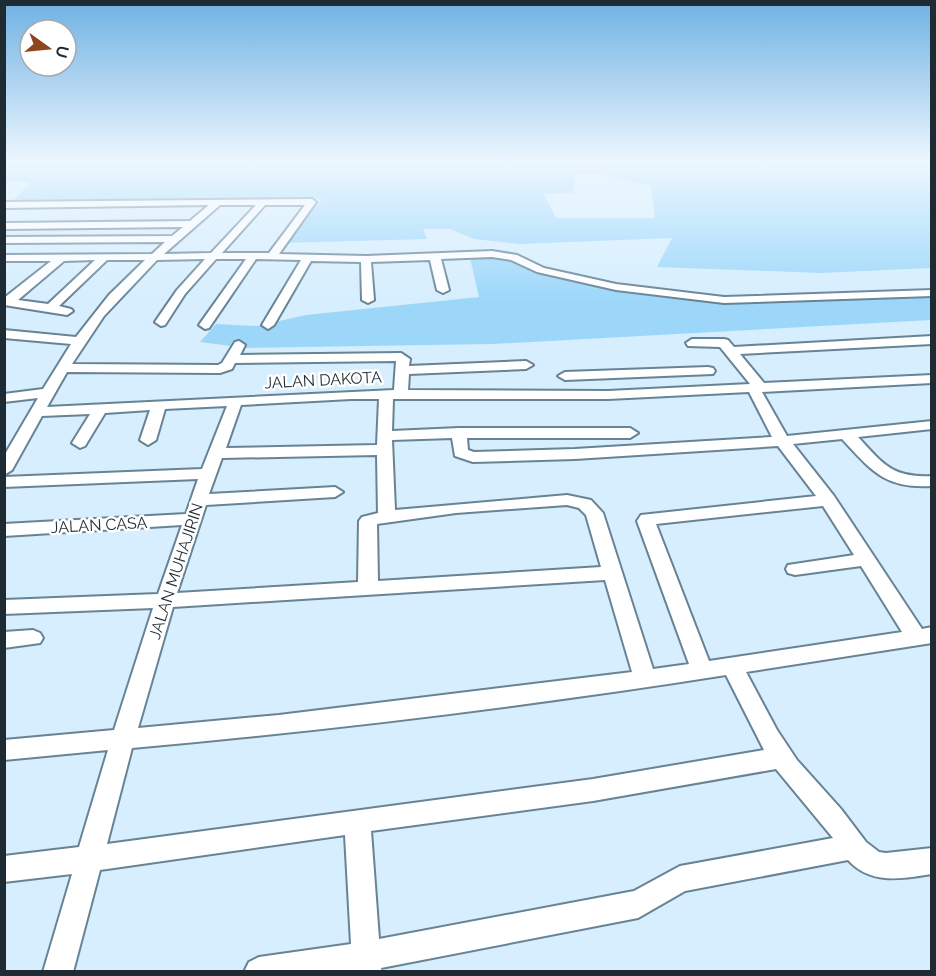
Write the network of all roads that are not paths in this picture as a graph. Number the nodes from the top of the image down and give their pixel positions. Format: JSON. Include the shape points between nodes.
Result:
{"nodes":[{"id":1,"x":209,"y":210,"type":"edge"},
{"id":2,"x":256,"y":210,"type":"edge"},
{"id":3,"x":306,"y":210,"type":"edge"},
{"id":4,"x":192,"y":224,"type":"junction"},
{"id":5,"x":4,"y":226,"type":"edge"},
{"id":6,"x":177,"y":239,"type":"junction"},
{"id":7,"x":9,"y":240,"type":"edge"},
{"id":8,"x":4,"y":247,"type":"edge"},
{"id":9,"x":157,"y":256,"type":"junction"},
{"id":10,"x":253,"y":256,"type":"junction"},
{"id":11,"x":272,"y":256,"type":"junction"},
{"id":12,"x":308,"y":256,"type":"junction"},
{"id":13,"x":435,"y":256,"type":"junction"},
{"id":14,"x":62,"y":257,"type":"junction"},
{"id":15,"x":104,"y":257,"type":"junction"},
{"id":16,"x":213,"y":257,"type":"junction"},
{"id":17,"x":366,"y":259,"type":"junction"},
{"id":18,"x":8,"y":260,"type":"edge"},
{"id":19,"x":443,"y":290,"type":"dead end"},
{"id":20,"x":932,"y":293,"type":"edge"},
{"id":21,"x":368,"y":300,"type":"dead end"},
{"id":22,"x":7,"y":301,"type":"edge"},
{"id":23,"x":51,"y":308,"type":"junction"},
{"id":24,"x":67,"y":311,"type":"dead end"},
{"id":25,"x":161,"y":322,"type":"dead end"},
{"id":26,"x":268,"y":324,"type":"dead end"},
{"id":27,"x":205,"y":325,"type":"dead end"},
{"id":28,"x":4,"y":334,"type":"edge"},
{"id":29,"x":932,"y":340,"type":"edge"},
{"id":30,"x":79,"y":341,"type":"junction"},
{"id":31,"x":692,"y":342,"type":"dead end"},
{"id":32,"x":239,"y":345,"type":"dead end"},
{"id":33,"x":732,"y":351,"type":"junction"},
{"id":34,"x":231,"y":359,"type":"junction"},
{"id":35,"x":526,"y":365,"type":"dead end"},
{"id":36,"x":64,"y":368,"type":"junction"},
{"id":37,"x":404,"y":370,"type":"junction"},
{"id":38,"x":708,"y":371,"type":"dead end"},
{"id":39,"x":675,"y":372,"type":"junction"},
{"id":40,"x":932,"y":379,"type":"edge"},
{"id":41,"x":758,"y":389,"type":"junction"},
{"id":42,"x":687,"y":391,"type":"junction"},
{"id":43,"x":49,"y":393,"type":"junction"},
{"id":44,"x":394,"y":394,"type":"junction"},
{"id":45,"x":568,"y":396,"type":"junction"},
{"id":46,"x":4,"y":398,"type":"edge"},
{"id":47,"x":235,"y":403,"type":"junction"},
{"id":48,"x":159,"y":406,"type":"junction"},
{"id":49,"x":100,"y":408,"type":"junction"},
{"id":50,"x":39,"y":412,"type":"junction"},
{"id":51,"x":932,"y":425,"type":"edge"},
{"id":52,"x":459,"y":433,"type":"junction"},
{"id":53,"x":630,"y":433,"type":"dead end"},
{"id":54,"x":847,"y":435,"type":"junction"},
{"id":55,"x":147,"y":440,"type":"dead end"},
{"id":56,"x":782,"y":441,"type":"junction"},
{"id":57,"x":80,"y":443,"type":"dead end"},
{"id":58,"x":384,"y":443,"type":"junction"},
{"id":59,"x":215,"y":453,"type":"junction"},
{"id":60,"x":4,"y":470,"type":"edge"},
{"id":61,"x":207,"y":474,"type":"junction"},
{"id":62,"x":932,"y":481,"type":"edge"},
{"id":63,"x":4,"y":482,"type":"edge"},
{"id":64,"x":335,"y":492,"type":"dead end"},
{"id":65,"x":200,"y":500,"type":"junction"},
{"id":66,"x":828,"y":500,"type":"junction"},
{"id":67,"x":387,"y":516,"type":"junction"},
{"id":68,"x":193,"y":519,"type":"junction"},
{"id":69,"x":4,"y":530,"type":"edge"},
{"id":70,"x":867,"y":559,"type":"junction"},
{"id":71,"x":795,"y":569,"type":"dead end"},
{"id":72,"x":610,"y":573,"type":"junction"},
{"id":73,"x":368,"y":589,"type":"junction"},
{"id":74,"x":165,"y":601,"type":"junction"},
{"id":75,"x":4,"y":607,"type":"edge"},
{"id":76,"x":924,"y":636,"type":"edge"},
{"id":77,"x":33,"y":638,"type":"dead end"},
{"id":78,"x":4,"y":640,"type":"edge"},
{"id":79,"x":732,"y":665,"type":"junction"},
{"id":80,"x":702,"y":670,"type":"junction"},
{"id":81,"x":645,"y":679,"type":"junction"},
{"id":82,"x":122,"y":741,"type":"junction"},
{"id":83,"x":4,"y":750,"type":"edge"},
{"id":84,"x":781,"y":758,"type":"junction"},
{"id":85,"x":357,"y":821,"type":"junction"},
{"id":86,"x":852,"y":847,"type":"junction"},
{"id":87,"x":89,"y":860,"type":"junction"},
{"id":88,"x":932,"y":861,"type":"edge"},
{"id":89,"x":4,"y":869,"type":"edge"},
{"id":90,"x":366,"y":964,"type":"edge"},
{"id":91,"x":58,"y":972,"type":"edge"},
{"id":92,"x":259,"y":972,"type":"edge"}],
"edges":[{"from":1,"to":4,"type":"street"},
{"from":2,"to":16,"type":"street"},
{"from":3,"to":11,"type":"street"},
{"from":4,"to":5,"type":"street"},
{"from":4,"to":6,"type":"street"},
{"from":6,"to":7,"type":"street"},
{"from":6,"to":9,"type":"street"},
{"from":7,"to":8,"type":"street"},
{"from":9,"to":15,"type":"street"},
{"from":9,"to":16,"type":"street"},
{"from":9,"to":30,"type":"street","via":[[109,303]]},
{"from":10,"to":11,"type":"street"},
{"from":10,"to":16,"type":"street"},
{"from":10,"to":27,"type":"street"},
{"from":11,"to":12,"type":"street"},
{"from":12,"to":17,"type":"street"},
{"from":12,"to":26,"type":"street"},
{"from":13,"to":17,"type":"street"},
{"from":13,"to":19,"type":"street"},
{"from":13,"to":20,"type":"street","via":[[503,255],[535,269],[598,283],[724,300]]},
{"from":14,"to":15,"type":"street"},
{"from":14,"to":18,"type":"street"},
{"from":14,"to":22,"type":"street"},
{"from":15,"to":23,"type":"street"},
{"from":16,"to":25,"type":"street"},
{"from":17,"to":21,"type":"street"},
{"from":22,"to":23,"type":"street"},
{"from":23,"to":24,"type":"street"},
{"from":28,"to":30,"type":"street"},
{"from":29,"to":33,"type":"street"},
{"from":30,"to":36,"type":"street"},
{"from":31,"to":33,"type":"street","via":[[721,342]]},
{"from":32,"to":34,"type":"street"},
{"from":33,"to":41,"type":"street"},
{"from":34,"to":36,"type":"street","via":[[220,369]]},
{"from":34,"to":37,"type":"street","via":[[401,357]]},
{"from":35,"to":37,"type":"street"},
{"from":36,"to":43,"type":"street"},
{"from":37,"to":44,"type":"street"},
{"from":38,"to":39,"type":"street"},
{"from":39,"to":42,"type":"street"},
{"from":39,"to":45,"type":"street","via":[[564,372]]},
{"from":40,"to":41,"type":"street","name":"JALAN DAKOTA"},
{"from":41,"to":42,"type":"street","name":"JALAN DAKOTA"},
{"from":41,"to":56,"type":"street"},
{"from":42,"to":45,"type":"street","name":"JALAN DAKOTA"},
{"from":43,"to":46,"type":"street"},
{"from":43,"to":50,"type":"street"},
{"from":44,"to":45,"type":"street","name":"JALAN DAKOTA"},
{"from":44,"to":47,"type":"street","name":"JALAN DAKOTA"},
{"from":44,"to":58,"type":"street"},
{"from":47,"to":48,"type":"street","name":"JALAN DAKOTA"},
{"from":47,"to":59,"type":"street","name":"JALAN MUHAJIRIN"},
{"from":48,"to":49,"type":"street","name":"JALAN DAKOTA"},
{"from":48,"to":55,"type":"street"},
{"from":49,"to":50,"type":"street","name":"JALAN DAKOTA"},
{"from":49,"to":57,"type":"street"},
{"from":50,"to":60,"type":"street"},
{"from":51,"to":54,"type":"street"},
{"from":52,"to":53,"type":"street"},
{"from":52,"to":56,"type":"street","via":[[461,453],[473,457]]},
{"from":52,"to":58,"type":"street"},
{"from":54,"to":56,"type":"street"},
{"from":54,"to":62,"type":"street","via":[[888,476],[906,483]]},
{"from":56,"to":66,"type":"street"},
{"from":58,"to":59,"type":"street"},
{"from":58,"to":67,"type":"street"},
{"from":59,"to":61,"type":"street","name":"JALAN MUHAJIRIN"},
{"from":61,"to":63,"type":"street"},
{"from":61,"to":65,"type":"street","name":"JALAN MUHAJIRIN"},
{"from":64,"to":65,"type":"street"},
{"from":65,"to":68,"type":"street","name":"JALAN MUHAJIRIN"},
{"from":66,"to":70,"type":"street"},
{"from":66,"to":80,"type":"street","via":[[647,519]]},
{"from":67,"to":72,"type":"street","via":[[467,507],[581,502],[594,513]]},
{"from":67,"to":73,"type":"street","via":[[368,521]]},
{"from":68,"to":69,"type":"street","name":"JALAN CASA"},
{"from":68,"to":74,"type":"street","name":"JALAN MUHAJIRIN"},
{"from":70,"to":71,"type":"street"},
{"from":70,"to":76,"type":"street"},
{"from":72,"to":73,"type":"street"},
{"from":72,"to":81,"type":"street"},
{"from":73,"to":74,"type":"street"},
{"from":74,"to":75,"type":"street"},
{"from":74,"to":82,"type":"street","name":"JALAN MUHAJIRIN"},
{"from":76,"to":79,"type":"street"},
{"from":77,"to":78,"type":"street"},
{"from":79,"to":80,"type":"street"},
{"from":79,"to":84,"type":"street"},
{"from":80,"to":81,"type":"street"},
{"from":81,"to":82,"type":"street"},
{"from":82,"to":83,"type":"street"},
{"from":82,"to":87,"type":"street","name":"JALAN MUHAJIRIN"},
{"from":84,"to":85,"type":"street","via":[[593,790]]},
{"from":84,"to":86,"type":"street","via":[[841,828]]},
{"from":85,"to":87,"type":"street"},
{"from":85,"to":90,"type":"street"},
{"from":86,"to":88,"type":"street","via":[[883,866]]},
{"from":86,"to":90,"type":"street","via":[[680,879],[638,904]]},
{"from":87,"to":89,"type":"street"},
{"from":87,"to":91,"type":"street","name":"JALAN MUHAJIRIN"},
{"from":90,"to":92,"type":"street"}]}
